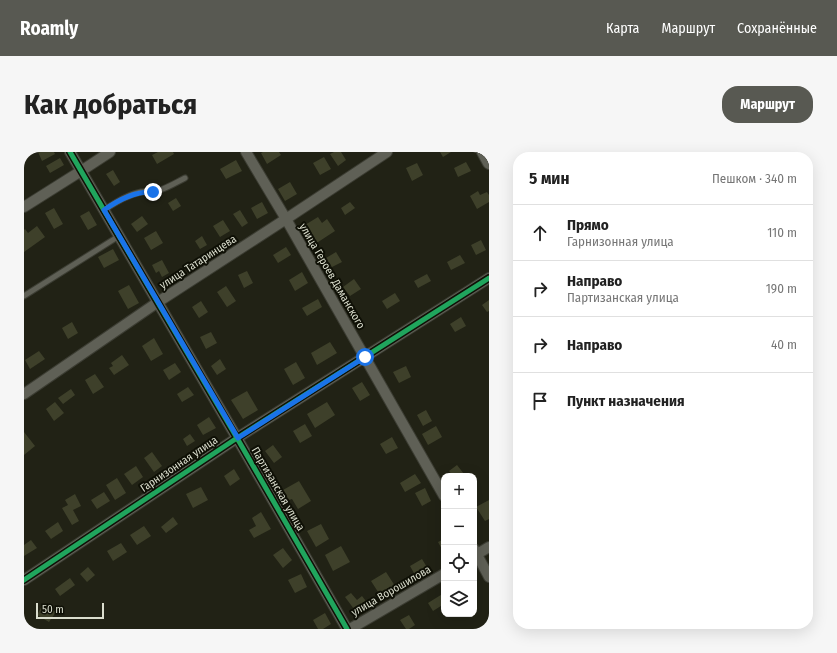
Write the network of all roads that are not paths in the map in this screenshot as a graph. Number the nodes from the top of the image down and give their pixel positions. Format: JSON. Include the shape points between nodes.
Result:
{"nodes":[{"id":1,"x":70,"y":152,"type":"edge"},
{"id":2,"x":110,"y":152,"type":"edge"},
{"id":3,"x":246,"y":152,"type":"edge"},
{"id":4,"x":387,"y":152,"type":"edge"},
{"id":5,"x":483,"y":152,"type":"edge"},
{"id":6,"x":489,"y":163,"type":"edge"},
{"id":7,"x":81,"y":171,"type":"junction"},
{"id":8,"x":185,"y":178,"type":"dead end"},
{"id":9,"x":24,"y":207,"type":"edge"},
{"id":10,"x":104,"y":210,"type":"junction"},
{"id":11,"x":286,"y":219,"type":"junction"},
{"id":12,"x":119,"y":236,"type":"junction"},
{"id":13,"x":489,"y":278,"type":"edge"},
{"id":14,"x":24,"y":296,"type":"edge"},
{"id":15,"x":158,"y":302,"type":"junction"},
{"id":16,"x":365,"y":357,"type":"junction"},
{"id":17,"x":24,"y":394,"type":"edge"},
{"id":18,"x":238,"y":438,"type":"junction"},
{"id":19,"x":441,"y":491,"type":"edge"},
{"id":20,"x":489,"y":547,"type":"edge"},
{"id":21,"x":477,"y":552,"type":"edge"},
{"id":22,"x":477,"y":556,"type":"edge"},
{"id":23,"x":441,"y":576,"type":"edge"},
{"id":24,"x":489,"y":577,"type":"edge"},
{"id":25,"x":24,"y":580,"type":"edge"},
{"id":26,"x":346,"y":629,"type":"edge"},
{"id":27,"x":350,"y":629,"type":"edge"}],
"edges":[{"from":1,"to":7,"type":"street","name":"Партизанская улица"},
{"from":2,"to":7,"type":"street"},
{"from":3,"to":11,"type":"street","name":"улица Героев Даманского"},
{"from":4,"to":11,"type":"street","name":"улица Татаринцева"},
{"from":5,"to":6,"type":"street"},
{"from":7,"to":9,"type":"street"},
{"from":7,"to":10,"type":"street","name":"Партизанская улица"},
{"from":8,"to":10,"type":"lane","via":[[160,190],[130,196]]},
{"from":10,"to":12,"type":"street","name":"Партизанская улица"},
{"from":11,"to":15,"type":"street","name":"улица Татаринцева"},
{"from":11,"to":16,"type":"street","name":"улица Героев Даманского"},
{"from":12,"to":14,"type":"lane"},
{"from":12,"to":15,"type":"street","name":"Партизанская улица"},
{"from":13,"to":16,"type":"street","name":"Гарнизонная улица"},
{"from":15,"to":17,"type":"street","name":"улица Татаринцева"},
{"from":15,"to":18,"type":"street","name":"Партизанская улица"},
{"from":16,"to":18,"type":"street","name":"Гарнизонная улица"},
{"from":16,"to":19,"type":"street","name":"улица Героев Даманского"},
{"from":18,"to":25,"type":"street","name":"Гарнизонная улица"},
{"from":18,"to":26,"type":"street","name":"Партизанская улица"},
{"from":20,"to":21,"type":"street"},
{"from":22,"to":24,"type":"street"},
{"from":23,"to":27,"type":"street","name":"улица Ворошилова"}]}
